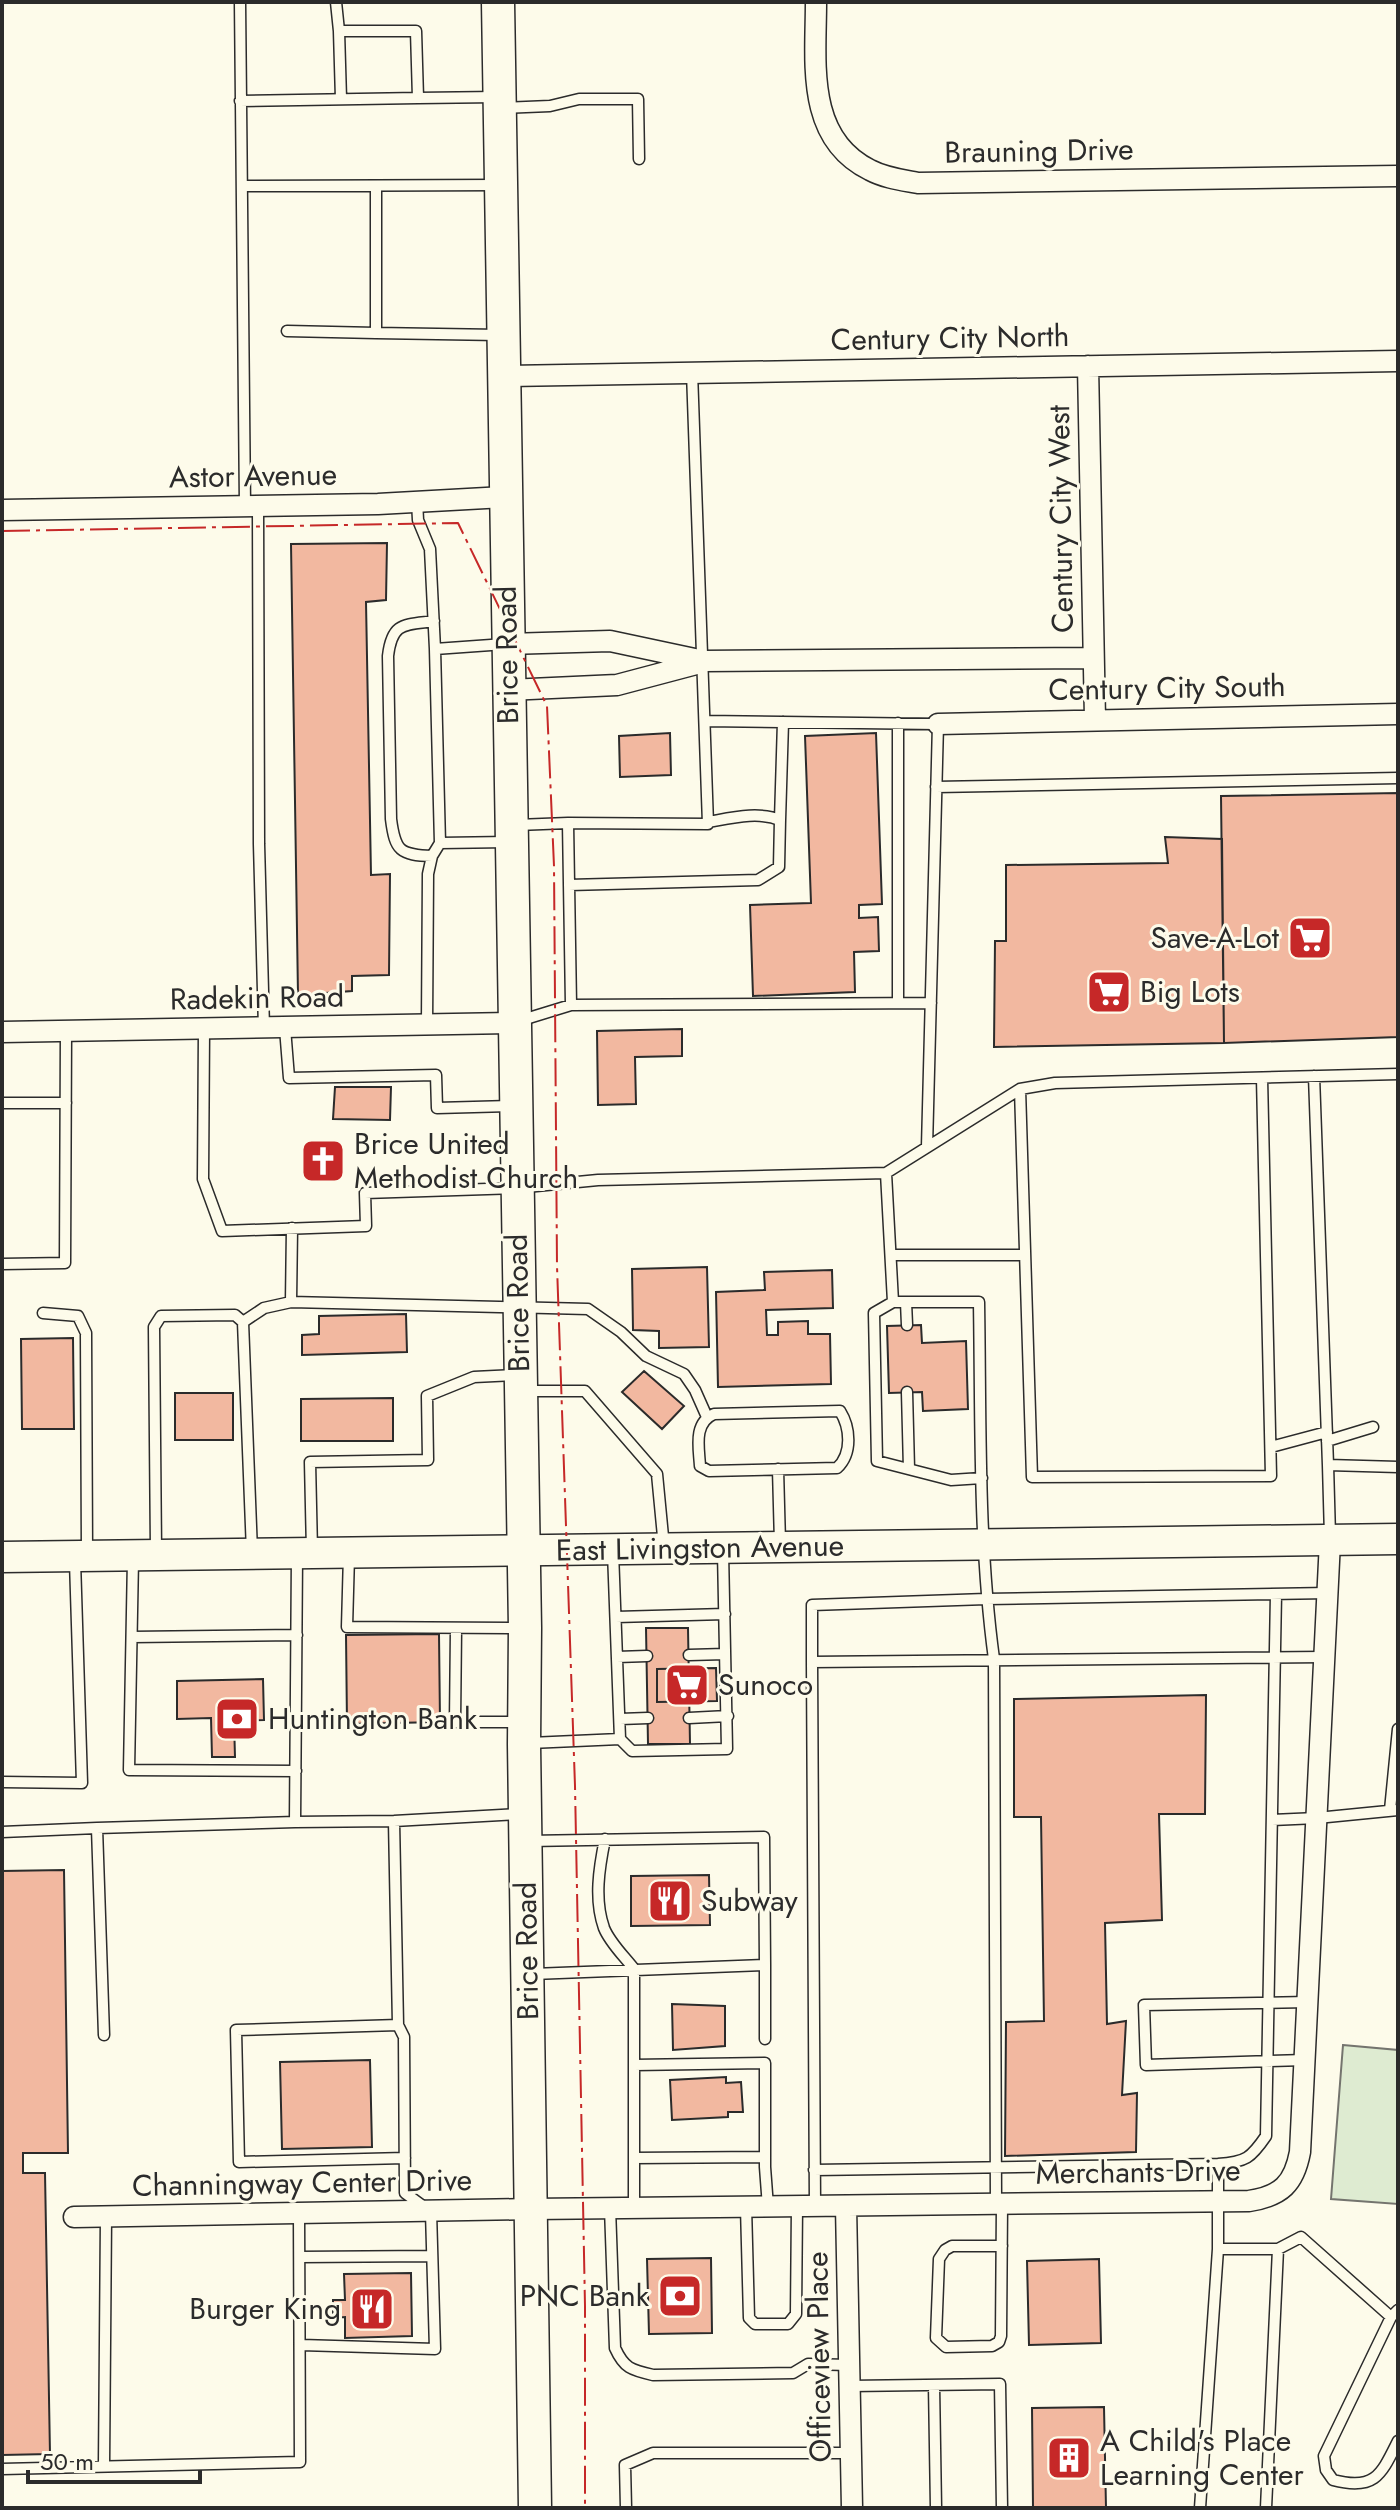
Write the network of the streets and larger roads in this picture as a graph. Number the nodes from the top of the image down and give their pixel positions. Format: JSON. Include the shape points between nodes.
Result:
{"nodes":[{"id":1,"x":498,"y":2,"type":"edge"},
{"id":2,"x":816,"y":2,"type":"edge"},
{"id":3,"x":1398,"y":176,"type":"edge"},
{"id":4,"x":1398,"y":361,"type":"edge"},
{"id":5,"x":1088,"y":366,"type":"junction"},
{"id":6,"x":503,"y":376,"type":"junction"},
{"id":7,"x":504,"y":497,"type":"junction"},
{"id":8,"x":2,"y":510,"type":"edge"},
{"id":9,"x":507,"y":644,"type":"junction"},
{"id":10,"x":1093,"y":658,"type":"junction"},
{"id":11,"x":704,"y":661,"type":"junction"},
{"id":12,"x":507,"y":690,"type":"junction"},
{"id":13,"x":1398,"y":714,"type":"edge"},
{"id":14,"x":1095,"y":719,"type":"junction"},
{"id":15,"x":938,"y":724,"type":"road end"},
{"id":16,"x":513,"y":1023,"type":"junction"},
{"id":17,"x":2,"y":1032,"type":"edge"},
{"id":18,"x":1398,"y":1539,"type":"edge"},
{"id":19,"x":1330,"y":1541,"type":"junction"},
{"id":20,"x":523,"y":1550,"type":"junction"},
{"id":21,"x":2,"y":1557,"type":"edge"},
{"id":22,"x":846,"y":2206,"type":"junction"},
{"id":23,"x":531,"y":2209,"type":"junction"},
{"id":24,"x":74,"y":2217,"type":"dead end"},
{"id":25,"x":535,"y":2508,"type":"edge"},
{"id":26,"x":852,"y":2508,"type":"edge"}],
"edges":[{"from":1,"to":6,"type":"main road","name":"Brice Road"},
{"from":2,"to":3,"type":"street","name":"Brauning Drive","via":[[820,110],[848,154],[892,178],[918,183]]},
{"from":4,"to":5,"type":"street","name":"Century City North"},
{"from":5,"to":6,"type":"street","name":"Century City North"},
{"from":5,"to":10,"type":"street","name":"Century City West"},
{"from":6,"to":7,"type":"main road","name":"Brice Road"},
{"from":7,"to":8,"type":"street","name":"Astor Avenue"},
{"from":7,"to":9,"type":"main road","name":"Brice Road"},
{"from":9,"to":11,"type":"street","name":"Century City South","via":[[610,641]]},
{"from":9,"to":12,"type":"main road","name":"Brice Road"},
{"from":10,"to":11,"type":"street","name":"Century City South"},
{"from":10,"to":14,"type":"street","name":"Century City West"},
{"from":11,"to":12,"type":"street","name":"Century City South","via":[[617,685]]},
{"from":12,"to":16,"type":"main road","name":"Brice Road"},
{"from":13,"to":14,"type":"street","name":"Century City South"},
{"from":14,"to":15,"type":"street","name":"Century City South"},
{"from":16,"to":17,"type":"street","name":"Radekin Road"},
{"from":16,"to":20,"type":"main road","name":"Brice Road"},
{"from":18,"to":19,"type":"main road","name":"East Livingston Avenue"},
{"from":19,"to":20,"type":"main road","name":"East Livingston Avenue"},
{"from":19,"to":22,"type":"street","name":"Merchants Drive","via":[[1300,2152],[1292,2177],[1263,2199],[1218,2202]]},
{"from":20,"to":21,"type":"main road","name":"East Livingston Avenue"},
{"from":20,"to":23,"type":"main road","name":"Brice Road"},
{"from":22,"to":23,"type":"street","name":"Merchants Drive"},
{"from":22,"to":26,"type":"street","name":"Officeview Place"},
{"from":23,"to":24,"type":"street","name":"Channingway Center Drive"},
{"from":23,"to":25,"type":"main road","name":"Brice Road"}]}
